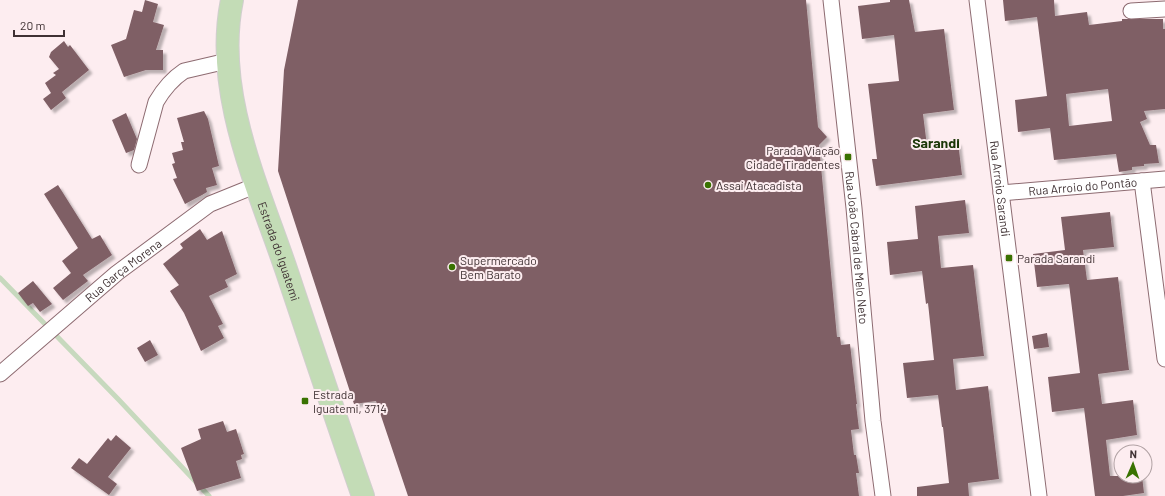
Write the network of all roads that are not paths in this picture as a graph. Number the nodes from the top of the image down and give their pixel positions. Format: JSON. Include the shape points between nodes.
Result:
{"nodes":[{"id":1,"x":232,"y":0,"type":"edge"},
{"id":2,"x":831,"y":0,"type":"edge"},
{"id":3,"x":977,"y":0,"type":"edge"},
{"id":4,"x":1165,"y":9,"type":"edge"},
{"id":5,"x":1131,"y":11,"type":"dead end"},
{"id":6,"x":227,"y":61,"type":"junction"},
{"id":7,"x":139,"y":165,"type":"dead end"},
{"id":8,"x":1165,"y":179,"type":"edge"},
{"id":9,"x":1142,"y":181,"type":"junction"},
{"id":10,"x":257,"y":184,"type":"junction"},
{"id":11,"x":1001,"y":193,"type":"junction"},
{"id":12,"x":1165,"y":359,"type":"edge"},
{"id":13,"x":0,"y":374,"type":"edge"},
{"id":14,"x":363,"y":496,"type":"edge"},
{"id":15,"x":883,"y":496,"type":"edge"},
{"id":16,"x":1039,"y":496,"type":"edge"}],
"edges":[{"from":1,"to":6,"type":"main road","name":"Estrada do Iguatemi","via":[[227,23]]},
{"from":2,"to":15,"type":"street","name":"Rua João Cabral de Melo Neto","via":[[854,208],[873,420]]},
{"from":3,"to":11,"type":"street","name":"Rua Arroio Sarandi"},
{"from":4,"to":5,"type":"street"},
{"from":6,"to":7,"type":"street","via":[[184,71],[161,93],[156,102]]},
{"from":6,"to":10,"type":"main road","name":"Estrada do Iguatemi","via":[[231,98]]},
{"from":8,"to":9,"type":"street","name":"Rua Arroio do Pontão"},
{"from":9,"to":11,"type":"street","name":"Rua Arroio do Pontão"},
{"from":9,"to":12,"type":"street"},
{"from":10,"to":13,"type":"street","name":"Rua Garça Morena","via":[[210,204],[117,273]]},
{"from":10,"to":14,"type":"main road","name":"Estrada do Iguatemi"},
{"from":11,"to":16,"type":"street","name":"Rua Arroio Sarandi"}]}
